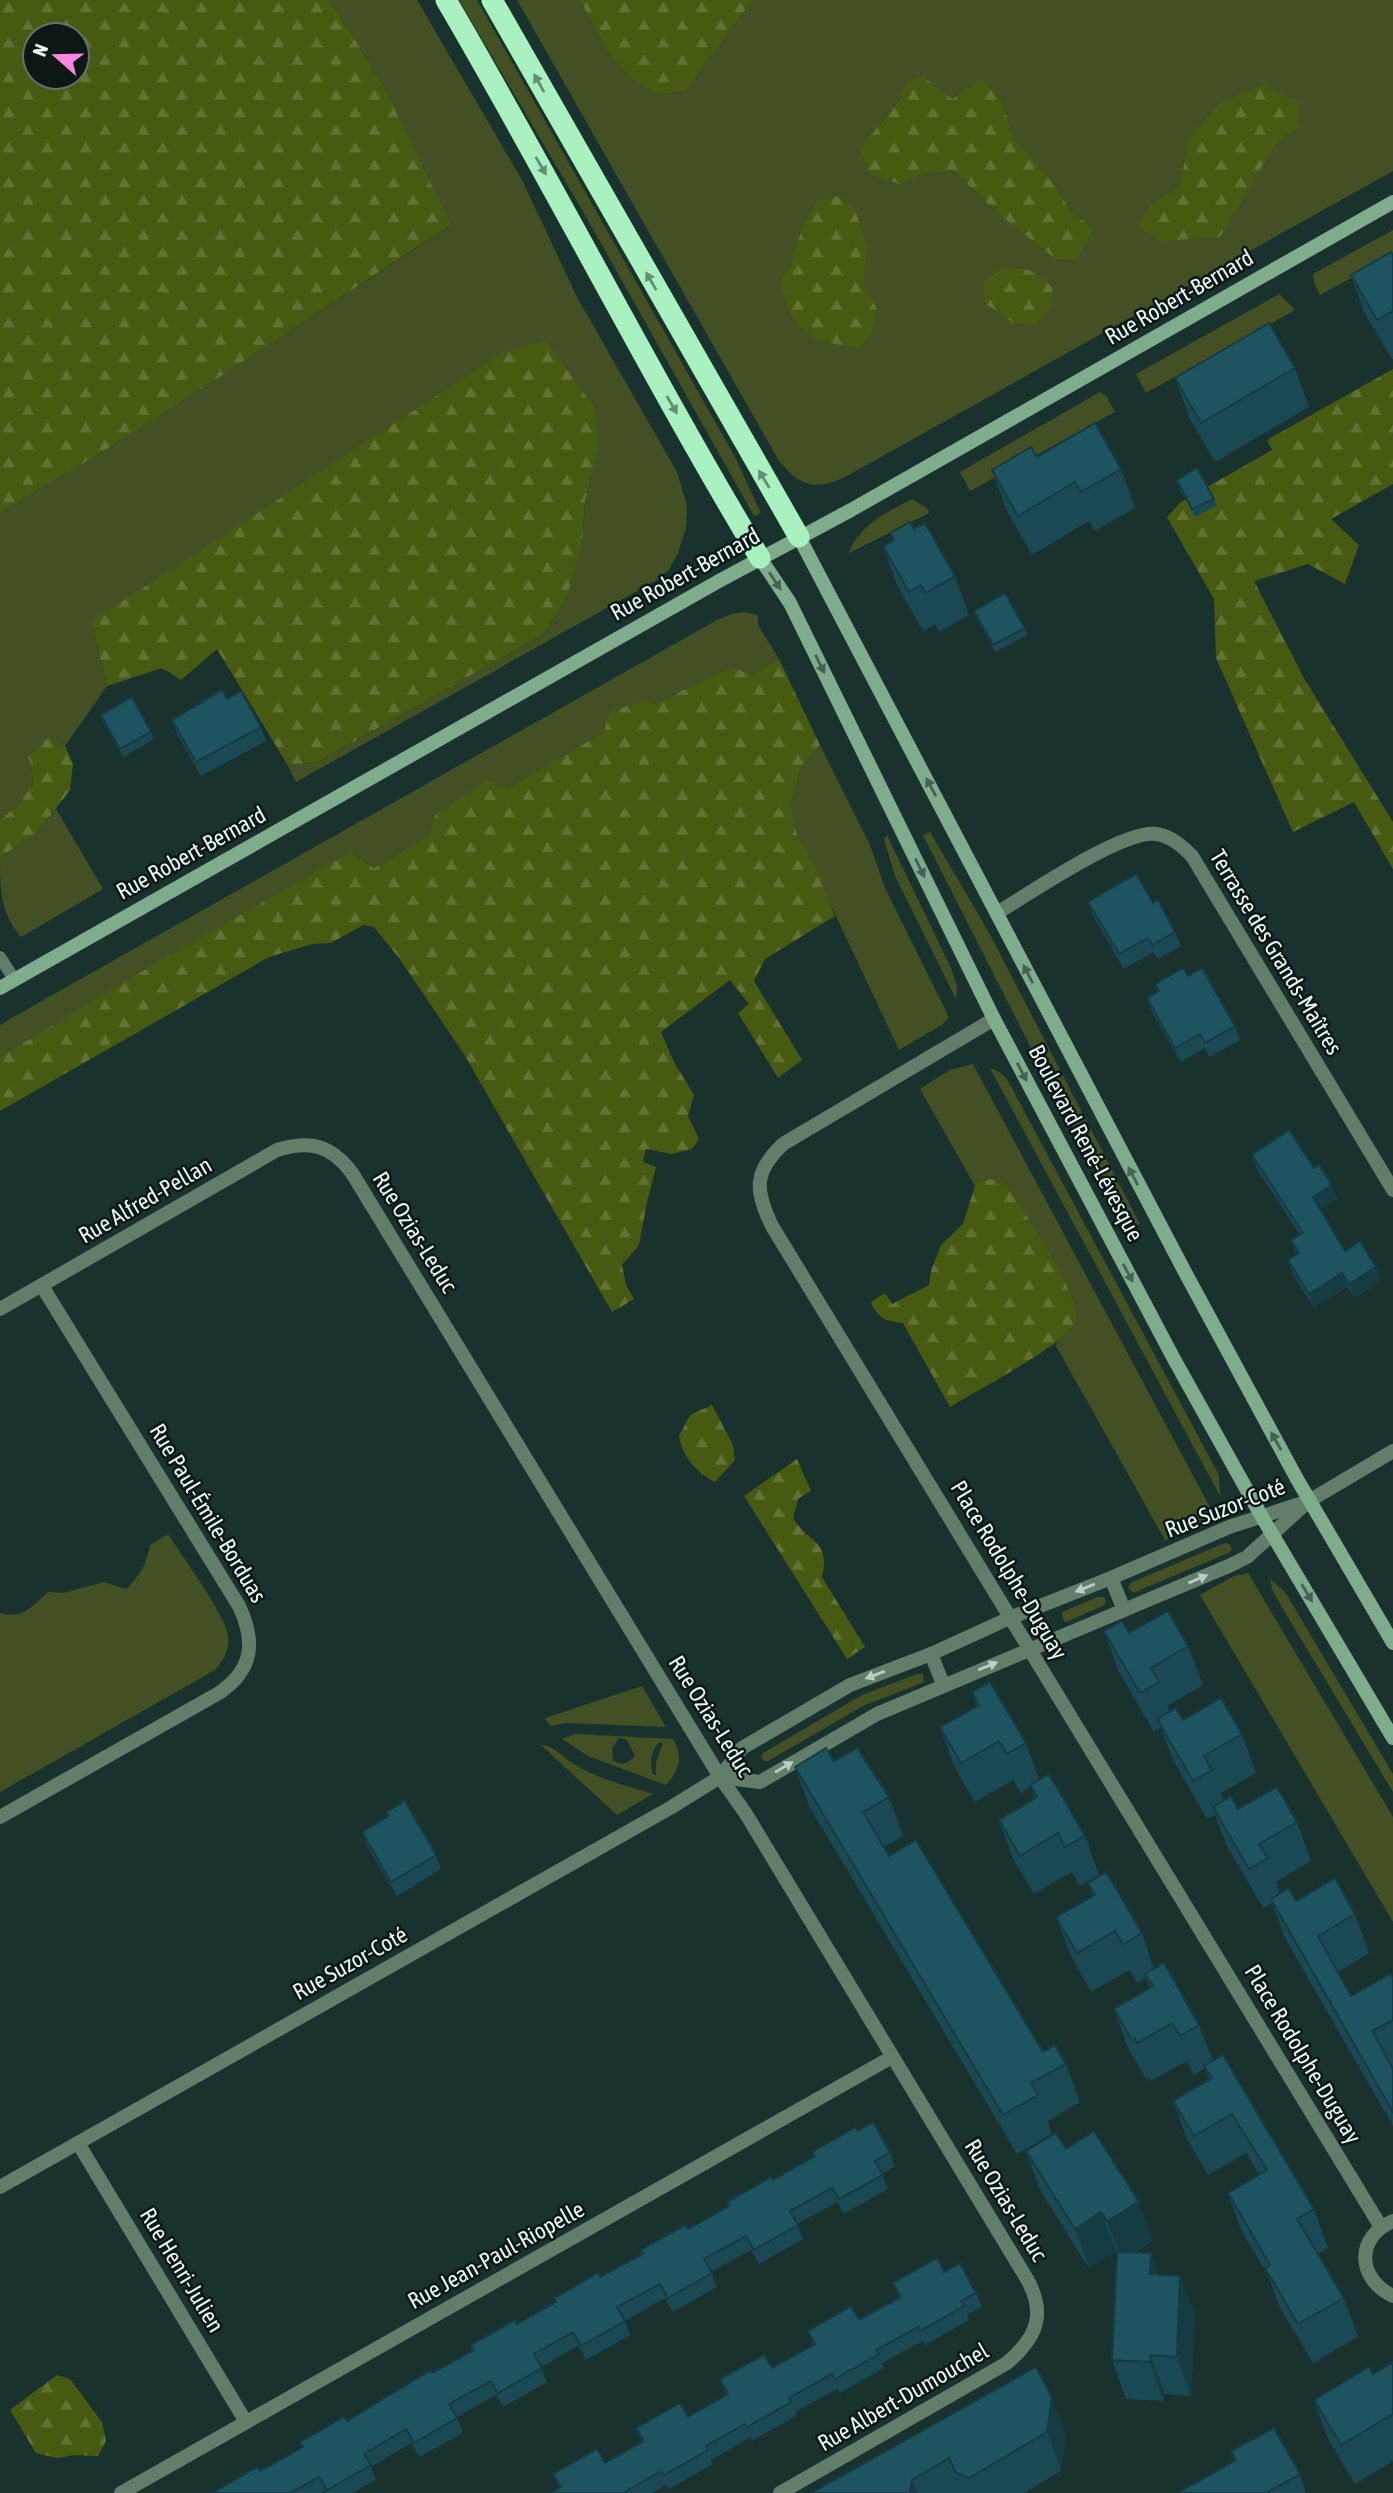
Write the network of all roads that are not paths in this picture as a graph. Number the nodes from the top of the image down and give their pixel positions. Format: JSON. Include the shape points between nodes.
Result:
{"nodes":[{"id":1,"x":446,"y":0,"type":"edge"},
{"id":2,"x":492,"y":0,"type":"edge"},
{"id":3,"x":1393,"y":202,"type":"edge"},
{"id":4,"x":799,"y":537,"type":"junction"},
{"id":5,"x":760,"y":558,"type":"junction"},
{"id":6,"x":997,"y":913,"type":"junction"},
{"id":7,"x":0,"y":957,"type":"edge"},
{"id":8,"x":14,"y":979,"type":"junction"},
{"id":9,"x":0,"y":988,"type":"edge"},
{"id":10,"x":995,"y":1019,"type":"junction"},
{"id":11,"x":317,"y":1146,"type":"joint"},
{"id":12,"x":1393,"y":1190,"type":"edge"},
{"id":13,"x":42,"y":1286,"type":"junction"},
{"id":14,"x":0,"y":1309,"type":"edge"},
{"id":15,"x":1393,"y":1451,"type":"edge"},
{"id":16,"x":1309,"y":1501,"type":"junction"},
{"id":17,"x":1262,"y":1517,"type":"junction"},
{"id":18,"x":1272,"y":1535,"type":"junction"},
{"id":19,"x":1111,"y":1578,"type":"junction"},
{"id":20,"x":1125,"y":1610,"type":"junction"},
{"id":21,"x":1012,"y":1617,"type":"junction"},
{"id":22,"x":1393,"y":1643,"type":"edge"},
{"id":23,"x":1031,"y":1649,"type":"junction"},
{"id":24,"x":931,"y":1654,"type":"junction"},
{"id":25,"x":943,"y":1684,"type":"junction"},
{"id":26,"x":1393,"y":1738,"type":"edge"},
{"id":27,"x":720,"y":1777,"type":"junction"},
{"id":28,"x":0,"y":1817,"type":"edge"},
{"id":29,"x":892,"y":2057,"type":"junction"},
{"id":30,"x":78,"y":2143,"type":"junction"},
{"id":31,"x":0,"y":2187,"type":"edge"},
{"id":32,"x":1387,"y":2224,"type":"edge"},
{"id":33,"x":1393,"y":2296,"type":"edge"},
{"id":34,"x":1036,"y":2328,"type":"joint"},
{"id":35,"x":246,"y":2422,"type":"junction"},
{"id":36,"x":121,"y":2493,"type":"edge"},
{"id":37,"x":780,"y":2493,"type":"edge"}],
"edges":[{"from":1,"to":5,"type":"highway","one_way":true},
{"from":4,"to":2,"type":"highway","one_way":true},
{"from":3,"to":4,"type":"main road","name":"Rue Robert-Bernard"},
{"from":4,"to":5,"type":"main road","name":"Rue Robert-Bernard"},
{"from":6,"to":4,"type":"main road","name":"Boulevard René-Lévesque","one_way":true},
{"from":5,"to":8,"type":"main road","name":"Rue Robert-Bernard"},
{"from":5,"to":10,"type":"main road","name":"Boulevard René-Lévesque","one_way":true,"via":[[790,603]]},
{"from":6,"to":12,"type":"street","name":"Terrasse des Grands-Maîtres","via":[[1120,841],[1157,834],[1180,844],[1192,856]]},
{"from":16,"to":6,"type":"main road","name":"Boulevard René-Lévesque","one_way":true},
{"from":7,"to":8,"type":"lane"},
{"from":8,"to":9,"type":"main road","name":"Rue Robert-Bernard"},
{"from":10,"to":17,"type":"main road","name":"Boulevard René-Lévesque","one_way":true},
{"from":10,"to":21,"type":"street","name":"Place Rodolphe-Duguay","via":[[783,1144],[762,1168],[759,1183],[772,1226]]},
{"from":11,"to":13,"type":"street","name":"Rue Alfred-Pellan","via":[[277,1150]]},
{"from":11,"to":27,"type":"street","name":"Rue Ozias-Leduc","via":[[343,1161],[362,1188]]},
{"from":13,"to":14,"type":"street","name":"Rue Alfred-Pellan"},
{"from":13,"to":28,"type":"street","name":"Rue Paul-Émile-Borduas","via":[[239,1606],[250,1646],[234,1683]]},
{"from":15,"to":16,"type":"street"},
{"from":16,"to":17,"type":"street","name":"Rue Suzor-Coté"},
{"from":16,"to":18,"type":"street","name":"Rue Suzor-Coté"},
{"from":16,"to":22,"type":"main road","name":"Boulevard René-Lévesque"},
{"from":17,"to":18,"type":"main road","name":"Boulevard René-Lévesque"},
{"from":17,"to":19,"type":"street","name":"Rue Suzor-Coté"},
{"from":20,"to":18,"type":"street","name":"Rue Suzor-Coté","one_way":true,"via":[[1247,1557]]},
{"from":18,"to":26,"type":"main road","name":"Boulevard René-Lévesque","one_way":true},
{"from":19,"to":20,"type":"street"},
{"from":19,"to":21,"type":"street","name":"Rue Suzor-Coté","one_way":true},
{"from":20,"to":23,"type":"street","name":"Rue Suzor-Coté"},
{"from":21,"to":23,"type":"street","name":"Place Rodolphe-Duguay"},
{"from":21,"to":24,"type":"street","name":"Rue Suzor-Coté"},
{"from":25,"to":23,"type":"street","name":"Rue Suzor-Coté","one_way":true},
{"from":23,"to":32,"type":"street","name":"Place Rodolphe-Duguay"},
{"from":24,"to":25,"type":"street"},
{"from":24,"to":27,"type":"street","name":"Rue Suzor-Coté","one_way":true,"via":[[850,1685],[742,1748]]},
{"from":27,"to":25,"type":"street","name":"Rue Suzor-Coté","one_way":true,"via":[[760,1782],[877,1714]]},
{"from":27,"to":29,"type":"street","name":"Rue Ozias-Leduc"},
{"from":27,"to":30,"type":"street","name":"Rue Suzor-Coté"},
{"from":29,"to":34,"type":"street","name":"Rue Ozias-Leduc","via":[[1031,2286],[1037,2306]]},
{"from":29,"to":35,"type":"street","name":"Rue Jean-Paul-Riopelle"},
{"from":30,"to":31,"type":"street","name":"Rue Suzor-Coté"},
{"from":30,"to":35,"type":"street","name":"Rue Henri-Julien"},
{"from":32,"to":33,"type":"street","name":"Place Rodolphe-Duguay","via":[[1367,2246],[1365,2259],[1373,2282]]},
{"from":34,"to":37,"type":"street","name":"Rue Albert-Dumouchel","via":[[1007,2363]]},
{"from":35,"to":36,"type":"street","name":"Rue Jean-Paul-Riopelle"}]}
